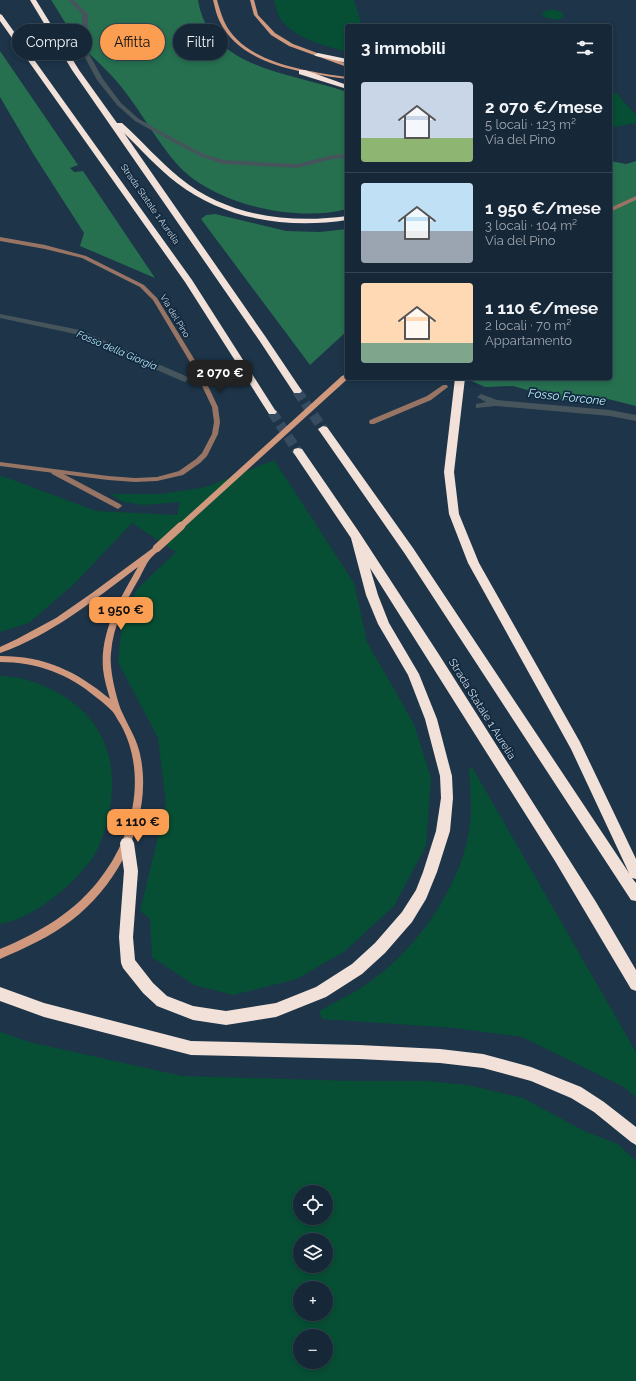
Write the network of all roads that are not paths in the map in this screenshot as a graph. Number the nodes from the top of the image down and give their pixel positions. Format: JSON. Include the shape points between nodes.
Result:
{"nodes":[{"id":1,"x":33,"y":0,"type":"edge"},
{"id":2,"x":215,"y":0,"type":"edge"},
{"id":3,"x":252,"y":0,"type":"edge"},
{"id":4,"x":0,"y":16,"type":"edge"},
{"id":5,"x":318,"y":55,"type":"junction"},
{"id":6,"x":345,"y":61,"type":"edge"},
{"id":7,"x":345,"y":65,"type":"edge"},
{"id":8,"x":302,"y":72,"type":"junction"},
{"id":9,"x":345,"y":78,"type":"edge"},
{"id":10,"x":345,"y":86,"type":"edge"},
{"id":11,"x":108,"y":116,"type":"junction"},
{"id":12,"x":636,"y":198,"type":"edge"},
{"id":13,"x":612,"y":209,"type":"edge"},
{"id":14,"x":345,"y":218,"type":"edge"},
{"id":15,"x":0,"y":239,"type":"edge"},
{"id":16,"x":345,"y":377,"type":"edge"},
{"id":17,"x":460,"y":380,"type":"edge"},
{"id":18,"x":445,"y":387,"type":"dead end"},
{"id":19,"x":297,"y":391,"type":"tunnel mouth"},
{"id":20,"x":272,"y":412,"type":"tunnel mouth"},
{"id":21,"x":372,"y":422,"type":"dead end"},
{"id":22,"x":323,"y":429,"type":"tunnel mouth"},
{"id":23,"x":298,"y":452,"type":"tunnel mouth"},
{"id":24,"x":0,"y":464,"type":"edge"},
{"id":25,"x":54,"y":472,"type":"junction"},
{"id":26,"x":118,"y":506,"type":"dead end"},
{"id":27,"x":355,"y":535,"type":"junction"},
{"id":28,"x":148,"y":556,"type":"junction"},
{"id":29,"x":0,"y":650,"type":"edge"},
{"id":30,"x":0,"y":659,"type":"edge"},
{"id":31,"x":117,"y":711,"type":"junction"},
{"id":32,"x":127,"y":843,"type":"junction"},
{"id":33,"x":636,"y":873,"type":"edge"},
{"id":34,"x":636,"y":894,"type":"edge"},
{"id":35,"x":0,"y":954,"type":"edge"},
{"id":36,"x":636,"y":984,"type":"edge"},
{"id":37,"x":0,"y":994,"type":"edge"},
{"id":38,"x":636,"y":1137,"type":"edge"}],
"edges":[{"from":1,"to":11,"type":"highway","name":"Strada Statale 1 Aurelia"},
{"from":2,"to":8,"type":"street","via":[[220,22],[242,47],[275,64]]},
{"from":3,"to":5,"type":"street","via":[[256,15],[273,34]]},
{"from":4,"to":20,"type":"highway","name":"Strada Statale 1 Aurelia","via":[[167,250]]},
{"from":5,"to":6,"type":"highway"},
{"from":5,"to":7,"type":"street"},
{"from":8,"to":9,"type":"street"},
{"from":8,"to":10,"type":"highway"},
{"from":11,"to":14,"type":"highway","via":[[135,138],[180,182],[210,199],[242,212],[285,222]]},
{"from":11,"to":19,"type":"highway","name":"Strada Statale 1 Aurelia"},
{"from":12,"to":13,"type":"street"},
{"from":15,"to":25,"type":"street","name":"Via del Pino","via":[[84,257],[142,286],[155,299],[196,367],[215,407],[215,434],[205,454],[181,473],[157,479],[135,480]]},
{"from":16,"to":28,"type":"street","bridge":true},
{"from":17,"to":33,"type":"highway","via":[[449,472],[454,514],[474,563],[576,746]]},
{"from":18,"to":21,"type":"street","via":[[429,398]]},
{"from":22,"to":34,"type":"highway","via":[[409,551]]},
{"from":23,"to":27,"type":"highway","name":"Strada Statale 1 Aurelia"},
{"from":24,"to":25,"type":"street","name":"Via del Pino"},
{"from":25,"to":26,"type":"street"},
{"from":27,"to":32,"type":"highway","via":[[372,595],[384,624],[413,674],[431,719],[446,776],[447,798],[443,831],[421,894],[407,917],[380,948],[357,969],[322,992],[269,1012],[226,1018],[193,1013],[162,1001],[128,963],[126,937],[131,871]]},
{"from":27,"to":36,"type":"highway","name":"Strada Statale 1 Aurelia","via":[[601,922]]},
{"from":28,"to":29,"type":"street","via":[[38,633]]},
{"from":28,"to":31,"type":"street","via":[[120,606],[107,651],[107,669]]},
{"from":30,"to":31,"type":"street","via":[[14,658],[67,672],[89,685]]},
{"from":31,"to":32,"type":"street","via":[[132,739],[140,771],[138,806]]},
{"from":32,"to":35,"type":"street","via":[[111,872],[89,898],[62,922],[30,942]]},
{"from":37,"to":38,"type":"highway","via":[[44,1010],[191,1048],[358,1052],[483,1061],[531,1074],[576,1092]]}]}
